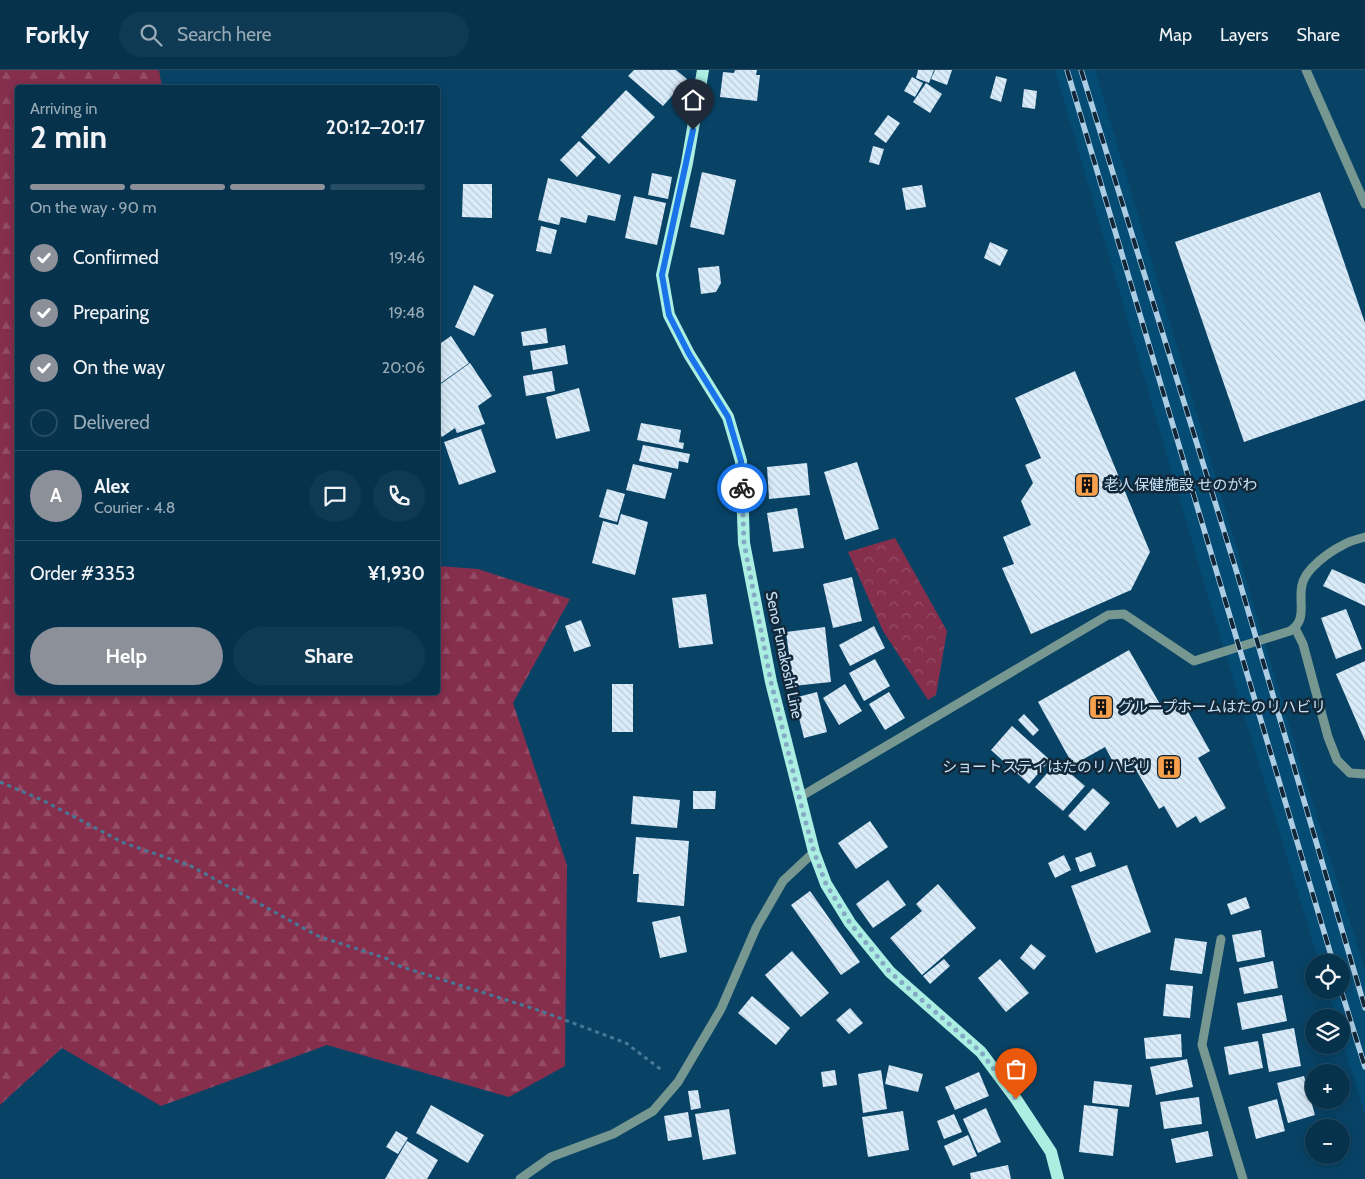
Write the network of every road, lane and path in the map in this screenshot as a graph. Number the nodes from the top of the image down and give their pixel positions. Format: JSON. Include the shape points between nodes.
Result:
{"nodes":[{"id":1,"x":703,"y":70,"type":"edge"},
{"id":2,"x":1306,"y":70,"type":"edge"},
{"id":3,"x":1365,"y":204,"type":"edge"},
{"id":4,"x":1365,"y":537,"type":"edge"},
{"id":5,"x":1293,"y":630,"type":"junction"},
{"id":6,"x":1365,"y":774,"type":"edge"},
{"id":7,"x":0,"y":782,"type":"edge"},
{"id":8,"x":800,"y":798,"type":"junction"},
{"id":9,"x":814,"y":852,"type":"junction"},
{"id":10,"x":1221,"y":939,"type":"dead end"},
{"id":11,"x":678,"y":1082,"type":"junction"},
{"id":12,"x":520,"y":1179,"type":"edge"},
{"id":13,"x":1058,"y":1179,"type":"edge"},
{"id":14,"x":1243,"y":1179,"type":"edge"}],
"edges":[{"from":1,"to":8,"type":"main road","name":"Seno Funakoshi Line","via":[[687,163],[662,275],[669,315],[728,417],[741,461],[744,543],[771,682]]},
{"from":2,"to":3,"type":"street"},
{"from":4,"to":5,"type":"street","via":[[1343,544],[1313,566],[1302,584],[1301,619]]},
{"from":5,"to":6,"type":"street","via":[[1303,644],[1337,760],[1350,773]]},
{"from":5,"to":8,"type":"street","via":[[1194,661],[1124,614],[1108,615]]},
{"from":7,"to":11,"type":"path","via":[[124,843],[191,866],[318,936],[626,1043]]},
{"from":8,"to":9,"type":"main road","name":"Seno Funakoshi Line"},
{"from":9,"to":11,"type":"street","via":[[783,881],[756,928],[721,1009]]},
{"from":9,"to":13,"type":"main road","name":"Seno Funakoshi Line","via":[[826,884],[850,923],[890,972],[981,1052],[1052,1152]]},
{"from":10,"to":14,"type":"street","via":[[1202,1045]]},
{"from":11,"to":12,"type":"street","via":[[653,1111],[613,1134],[550,1157]]}]}
